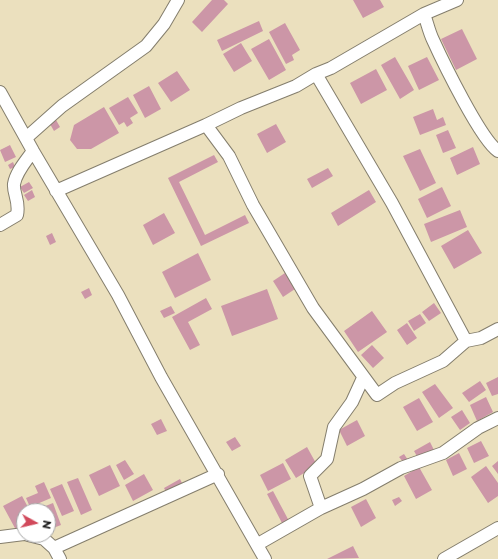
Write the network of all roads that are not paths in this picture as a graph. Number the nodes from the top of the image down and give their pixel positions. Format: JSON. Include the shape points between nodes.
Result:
{"nodes":[{"id":1,"x":178,"y":0,"type":"edge"},
{"id":2,"x":457,"y":0,"type":"edge"},
{"id":3,"x":424,"y":14,"type":"junction"},
{"id":4,"x":316,"y":74,"type":"junction"},
{"id":5,"x":0,"y":92,"type":"edge"},
{"id":6,"x":206,"y":125,"type":"junction"},
{"id":7,"x":26,"y":138,"type":"junction"},
{"id":8,"x":33,"y":151,"type":"junction"},
{"id":9,"x":498,"y":151,"type":"edge"},
{"id":10,"x":56,"y":191,"type":"junction"},
{"id":11,"x":0,"y":225,"type":"edge"},
{"id":12,"x":498,"y":329,"type":"edge"},
{"id":13,"x":466,"y":341,"type":"junction"},
{"id":14,"x":363,"y":378,"type":"junction"},
{"id":15,"x":498,"y":418,"type":"edge"},
{"id":16,"x":218,"y":474,"type":"junction"},
{"id":17,"x":321,"y":508,"type":"junction"},
{"id":18,"x":498,"y":528,"type":"edge"},
{"id":19,"x":16,"y":535,"type":"edge"},
{"id":20,"x":0,"y":537,"type":"edge"},
{"id":21,"x":48,"y":543,"type":"edge"},
{"id":22,"x":258,"y":544,"type":"junction"},
{"id":23,"x":54,"y":548,"type":"junction"},
{"id":24,"x":60,"y":559,"type":"edge"},
{"id":25,"x":265,"y":559,"type":"edge"},
{"id":26,"x":444,"y":559,"type":"edge"}],
"edges":[{"from":1,"to":7,"type":"street","via":[[164,24],[146,46],[62,106]]},
{"from":2,"to":3,"type":"street"},
{"from":3,"to":4,"type":"street","via":[[331,68]]},
{"from":3,"to":9,"type":"street","via":[[432,39],[473,118],[493,148]]},
{"from":4,"to":6,"type":"street","via":[[296,86]]},
{"from":4,"to":13,"type":"street","via":[[392,203]]},
{"from":5,"to":7,"type":"street"},
{"from":6,"to":10,"type":"street"},
{"from":6,"to":14,"type":"street","via":[[229,156],[253,205],[313,308]]},
{"from":7,"to":8,"type":"street"},
{"from":8,"to":10,"type":"street"},
{"from":8,"to":11,"type":"street","via":[[14,184],[19,204],[16,215]]},
{"from":10,"to":16,"type":"street","via":[[118,295],[161,377]]},
{"from":12,"to":13,"type":"street","via":[[481,338]]},
{"from":13,"to":14,"type":"street","via":[[443,361],[395,383],[377,395]]},
{"from":14,"to":17,"type":"street","via":[[352,402],[334,427],[327,459],[310,476]]},
{"from":15,"to":17,"type":"street","via":[[478,428],[443,453],[401,468]]},
{"from":16,"to":22,"type":"street"},
{"from":16,"to":23,"type":"street"},
{"from":17,"to":22,"type":"street"},
{"from":18,"to":26,"type":"street"},
{"from":19,"to":20,"type":"street"},
{"from":21,"to":23,"type":"street"},
{"from":22,"to":25,"type":"street"},
{"from":23,"to":24,"type":"street"}]}
